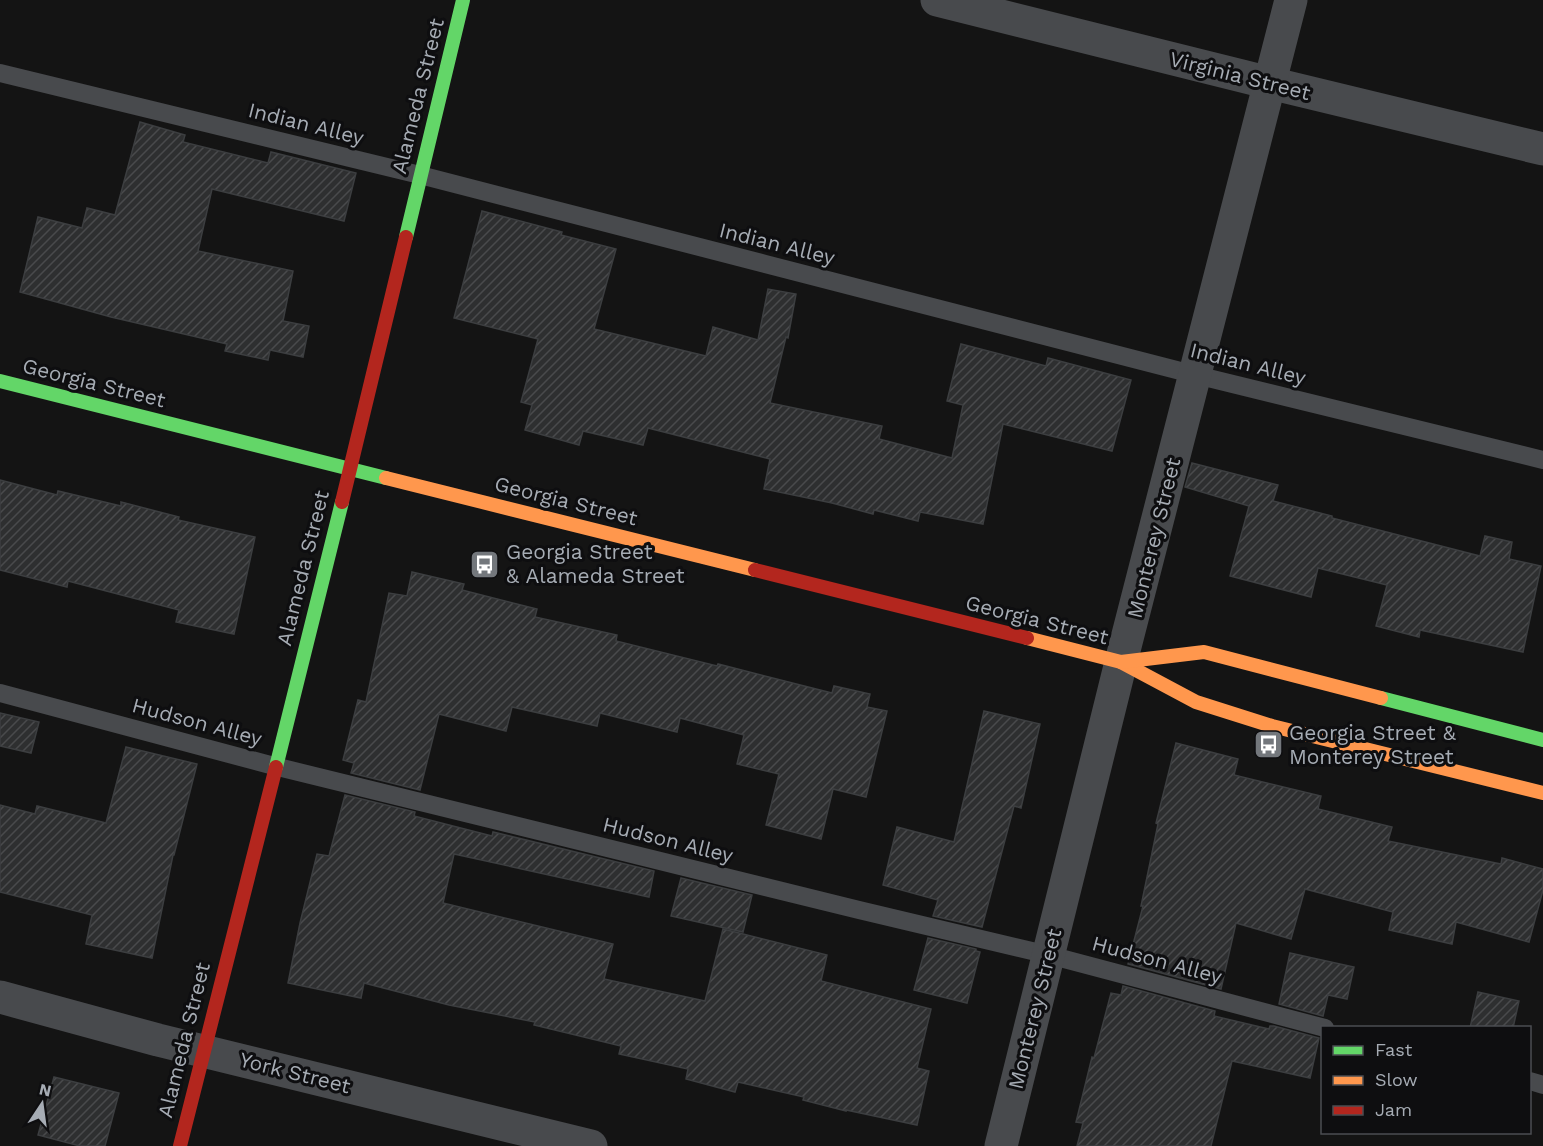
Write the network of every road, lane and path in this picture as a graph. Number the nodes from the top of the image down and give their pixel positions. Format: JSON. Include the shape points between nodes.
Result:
{"nodes":[{"id":1,"x":463,"y":0,"type":"edge"},
{"id":2,"x":937,"y":0,"type":"edge"},
{"id":3,"x":1291,"y":0,"type":"edge"},
{"id":4,"x":0,"y":74,"type":"edge"},
{"id":5,"x":1270,"y":83,"type":"junction"},
{"id":6,"x":1543,"y":149,"type":"edge"},
{"id":7,"x":420,"y":175,"type":"junction"},
{"id":8,"x":1196,"y":375,"type":"junction"},
{"id":9,"x":0,"y":381,"type":"edge"},
{"id":10,"x":1543,"y":460,"type":"edge"},
{"id":11,"x":351,"y":468,"type":"junction"},
{"id":12,"x":1121,"y":662,"type":"junction"},
{"id":13,"x":0,"y":693,"type":"edge"},
{"id":14,"x":1543,"y":740,"type":"edge"},
{"id":15,"x":274,"y":766,"type":"junction"},
{"id":16,"x":1543,"y":793,"type":"edge"},
{"id":17,"x":1049,"y":955,"type":"junction"},
{"id":18,"x":0,"y":997,"type":"edge"},
{"id":19,"x":1321,"y":1027,"type":"edge"},
{"id":20,"x":203,"y":1050,"type":"junction"},
{"id":21,"x":180,"y":1146,"type":"edge"},
{"id":22,"x":591,"y":1146,"type":"edge"},
{"id":23,"x":1001,"y":1146,"type":"edge"}],
"edges":[{"from":1,"to":7,"type":"main road","name":"Alameda Street"},
{"from":2,"to":5,"type":"street","name":"Virginia Street"},
{"from":3,"to":5,"type":"street","name":"Monterey Street"},
{"from":4,"to":7,"type":"lane","name":"Indian Alley"},
{"from":5,"to":6,"type":"street","name":"Virginia Street"},
{"from":5,"to":8,"type":"street","name":"Monterey Street"},
{"from":7,"to":8,"type":"lane","name":"Indian Alley"},
{"from":7,"to":11,"type":"main road","name":"Alameda Street"},
{"from":8,"to":10,"type":"lane","name":"Indian Alley"},
{"from":8,"to":12,"type":"street","name":"Monterey Street"},
{"from":9,"to":11,"type":"main road","name":"Georgia Street"},
{"from":11,"to":12,"type":"main road","name":"Georgia Street"},
{"from":11,"to":15,"type":"main road","name":"Alameda Street"},
{"from":12,"to":14,"type":"main road","name":"Georgia Street","via":[[1204,652]]},
{"from":12,"to":16,"type":"main road","name":"Georgia Street","via":[[1196,702],[1272,726]]},
{"from":12,"to":17,"type":"street","name":"Monterey Street"},
{"from":13,"to":15,"type":"lane","name":"Hudson Alley"},
{"from":15,"to":17,"type":"lane","name":"Hudson Alley"},
{"from":15,"to":20,"type":"main road","name":"Alameda Street"},
{"from":17,"to":19,"type":"lane","name":"Hudson Alley"},
{"from":17,"to":23,"type":"street","name":"Monterey Street"},
{"from":18,"to":20,"type":"street","name":"York Street"},
{"from":20,"to":21,"type":"main road","name":"Alameda Street"},
{"from":20,"to":22,"type":"street","name":"York Street"}]}
